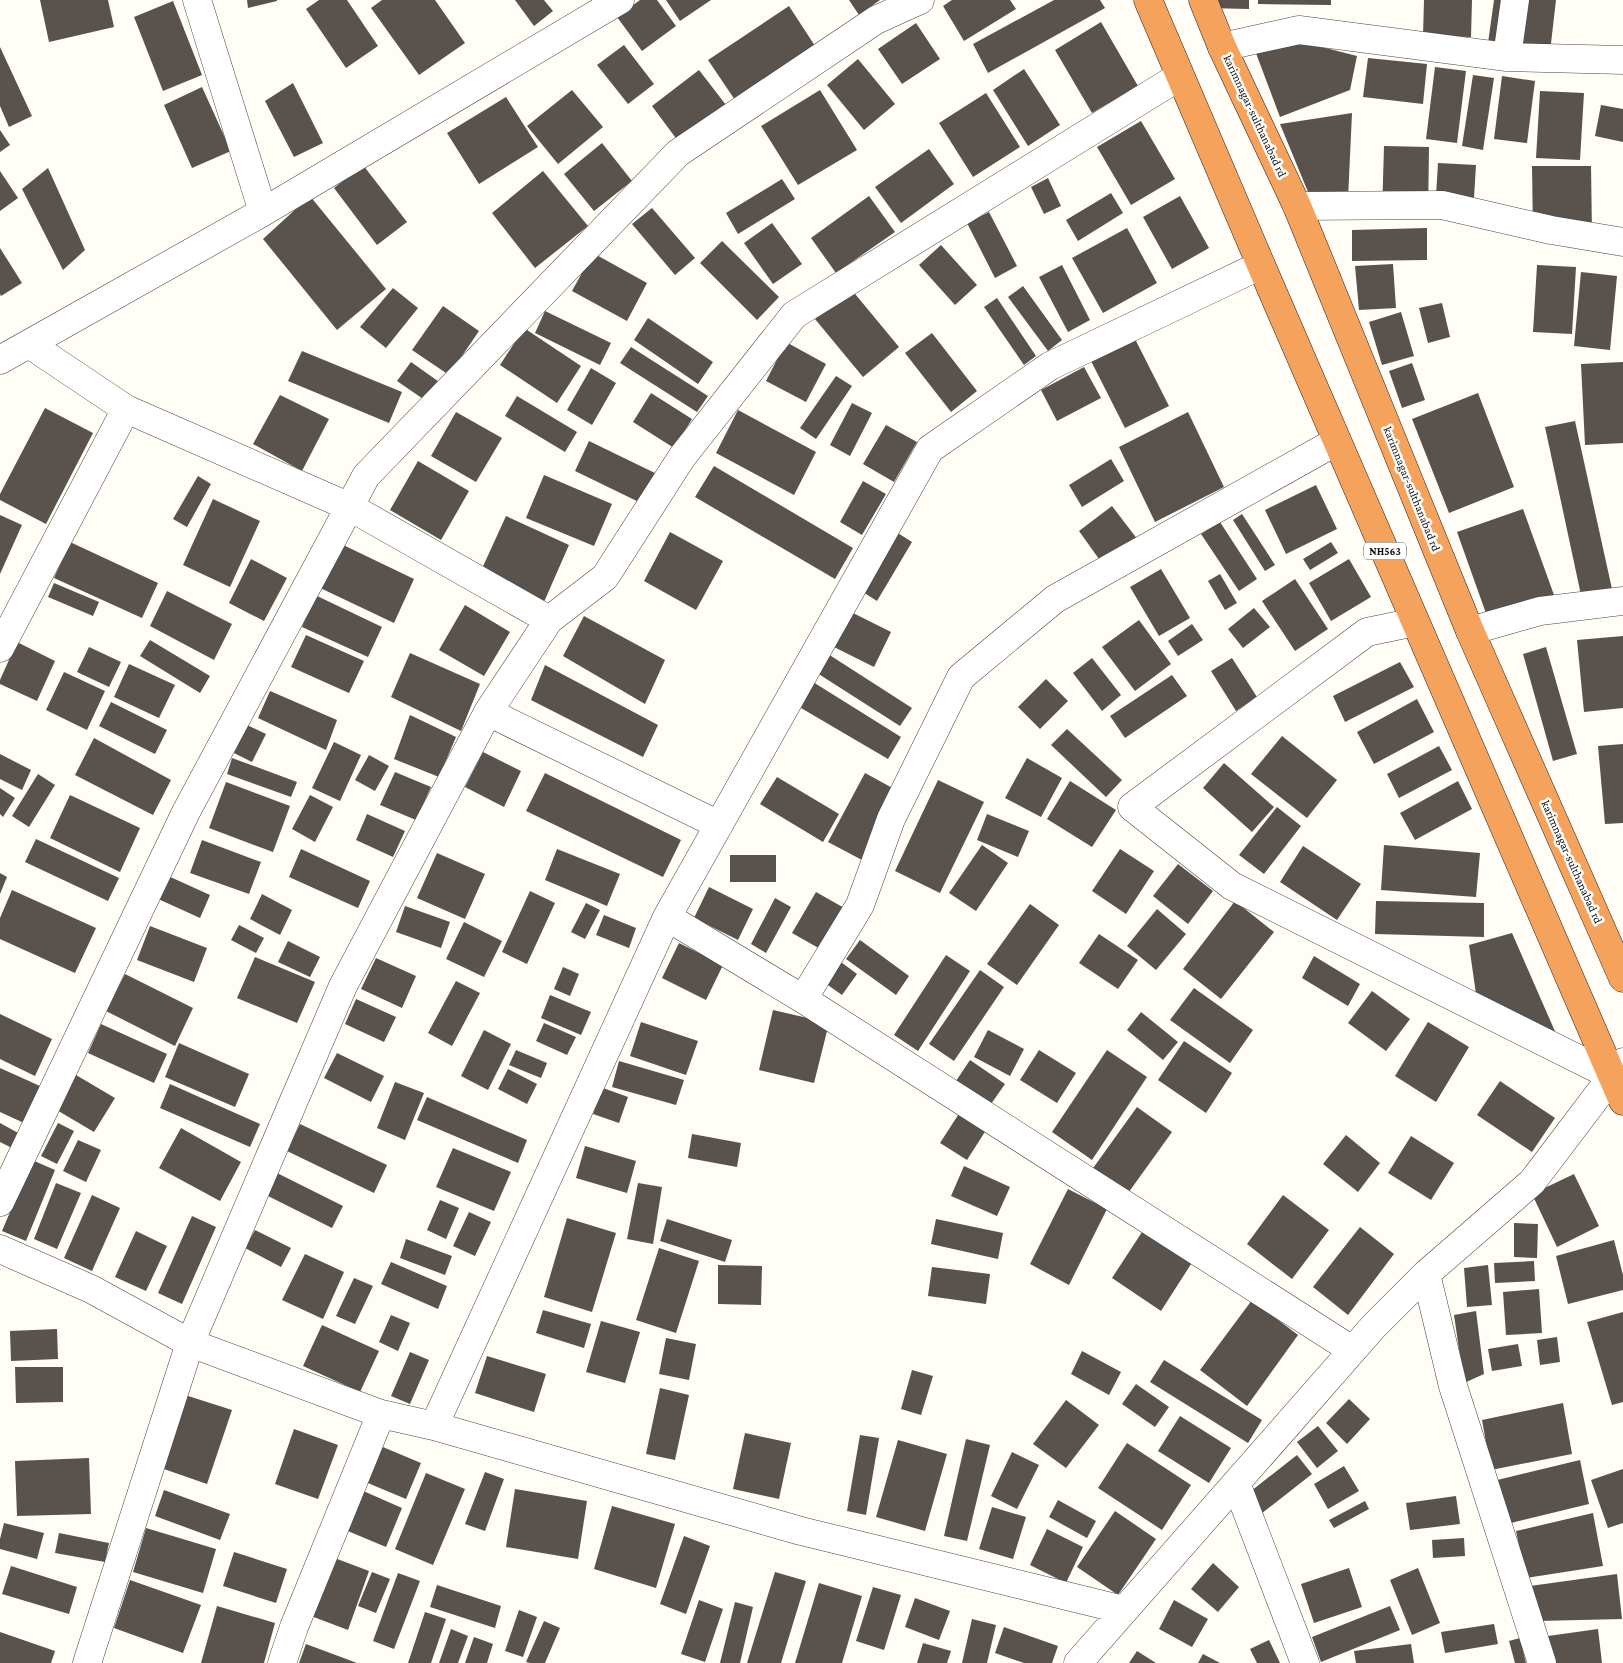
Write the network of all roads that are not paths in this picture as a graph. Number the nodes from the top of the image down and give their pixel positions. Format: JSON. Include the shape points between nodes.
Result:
{"nodes":[{"id":1,"x":197,"y":0,"type":"edge"},
{"id":2,"x":620,"y":0,"type":"edge"},
{"id":3,"x":920,"y":0,"type":"edge"},
{"id":4,"x":1148,"y":0,"type":"edge"},
{"id":5,"x":1203,"y":0,"type":"edge"},
{"id":6,"x":1515,"y":0,"type":"edge"},
{"id":7,"x":1222,"y":47,"type":"junction"},
{"id":8,"x":1507,"y":57,"type":"junction"},
{"id":9,"x":1623,"y":60,"type":"edge"},
{"id":10,"x":1180,"y":76,"type":"junction"},
{"id":11,"x":1297,"y":206,"type":"junction"},
{"id":12,"x":263,"y":212,"type":"junction"},
{"id":13,"x":1623,"y":242,"type":"edge"},
{"id":14,"x":1261,"y":265,"type":"junction"},
{"id":15,"x":29,"y":344,"type":"junction"},
{"id":16,"x":0,"y":360,"type":"edge"},
{"id":17,"x":126,"y":409,"type":"junction"},
{"id":18,"x":1337,"y":441,"type":"junction"},
{"id":19,"x":350,"y":507,"type":"junction"},
{"id":20,"x":1623,"y":601,"type":"edge"},
{"id":21,"x":549,"y":620,"type":"junction"},
{"id":22,"x":1415,"y":622,"type":"junction"},
{"id":23,"x":1470,"y":631,"type":"junction"},
{"id":24,"x":0,"y":648,"type":"edge"},
{"id":25,"x":488,"y":712,"type":"junction"},
{"id":26,"x":719,"y":825,"type":"junction"},
{"id":27,"x":667,"y":917,"type":"junction"},
{"id":28,"x":1622,"y":976,"type":"edge"},
{"id":29,"x":803,"y":999,"type":"junction"},
{"id":30,"x":1618,"y":1069,"type":"edge"},
{"id":31,"x":1623,"y":1101,"type":"edge"},
{"id":32,"x":0,"y":1202,"type":"edge"},
{"id":33,"x":0,"y":1249,"type":"edge"},
{"id":34,"x":1426,"y":1274,"type":"junction"},
{"id":35,"x":190,"y":1343,"type":"junction"},
{"id":36,"x":1352,"y":1350,"type":"junction"},
{"id":37,"x":381,"y":1414,"type":"junction"},
{"id":38,"x":434,"y":1426,"type":"junction"},
{"id":39,"x":1236,"y":1483,"type":"junction"},
{"id":40,"x":1124,"y":1610,"type":"junction"},
{"id":41,"x":87,"y":1663,"type":"edge"},
{"id":42,"x":282,"y":1663,"type":"edge"},
{"id":43,"x":1078,"y":1663,"type":"edge"},
{"id":44,"x":1305,"y":1663,"type":"edge"},
{"id":45,"x":1542,"y":1663,"type":"edge"}],
"edges":[{"from":1,"to":12,"type":"street"},
{"from":2,"to":12,"type":"street"},
{"from":3,"to":19,"type":"street","via":[[876,20],[678,153],[366,476]]},
{"from":4,"to":10,"type":"highway","number":"NH563"},
{"from":5,"to":7,"type":"highway","name":"karimnagar-sulthanabad rd"},
{"from":6,"to":8,"type":"street"},
{"from":7,"to":8,"type":"street","via":[[1298,30]]},
{"from":7,"to":11,"type":"highway","name":"karimnagar-sulthanabad rd"},
{"from":8,"to":9,"type":"street"},
{"from":10,"to":14,"type":"highway","number":"NH563"},
{"from":10,"to":21,"type":"street","via":[[794,315],[682,457],[605,577]]},
{"from":11,"to":13,"type":"street","via":[[1442,205],[1551,230]]},
{"from":11,"to":23,"type":"highway","name":"karimnagar-sulthanabad rd"},
{"from":12,"to":15,"type":"street"},
{"from":14,"to":18,"type":"highway","number":"NH563"},
{"from":14,"to":26,"type":"street","via":[[1050,366],[930,449]]},
{"from":15,"to":16,"type":"street"},
{"from":15,"to":17,"type":"street"},
{"from":17,"to":19,"type":"street"},
{"from":17,"to":24,"type":"street"},
{"from":18,"to":22,"type":"highway","number":"NH563"},
{"from":18,"to":29,"type":"street","via":[[1055,598],[961,677],[891,819],[860,905]]},
{"from":19,"to":21,"type":"street"},
{"from":19,"to":32,"type":"street","via":[[186,812]]},
{"from":20,"to":23,"type":"street","via":[[1540,611]]},
{"from":21,"to":25,"type":"street"},
{"from":22,"to":30,"type":"highway","number":"NH563"},
{"from":22,"to":30,"type":"street","via":[[1366,632],[1132,807],[1232,886]]},
{"from":23,"to":28,"type":"highway","name":"karimnagar-sulthanabad rd"},
{"from":25,"to":26,"type":"street"},
{"from":25,"to":35,"type":"street","via":[[343,986]]},
{"from":26,"to":27,"type":"street"},
{"from":27,"to":29,"type":"street"},
{"from":27,"to":38,"type":"street"},
{"from":29,"to":36,"type":"street"},
{"from":30,"to":31,"type":"highway","number":"NH563"},
{"from":30,"to":34,"type":"street","via":[[1532,1182]]},
{"from":33,"to":35,"type":"street","via":[[91,1289]]},
{"from":34,"to":36,"type":"street"},
{"from":34,"to":45,"type":"street","via":[[1453,1386]]},
{"from":35,"to":37,"type":"street"},
{"from":35,"to":41,"type":"street"},
{"from":36,"to":39,"type":"street"},
{"from":37,"to":38,"type":"street"},
{"from":37,"to":42,"type":"street"},
{"from":38,"to":40,"type":"street","via":[[801,1531]]},
{"from":39,"to":40,"type":"street"},
{"from":39,"to":44,"type":"street"},
{"from":40,"to":43,"type":"street"}]}
